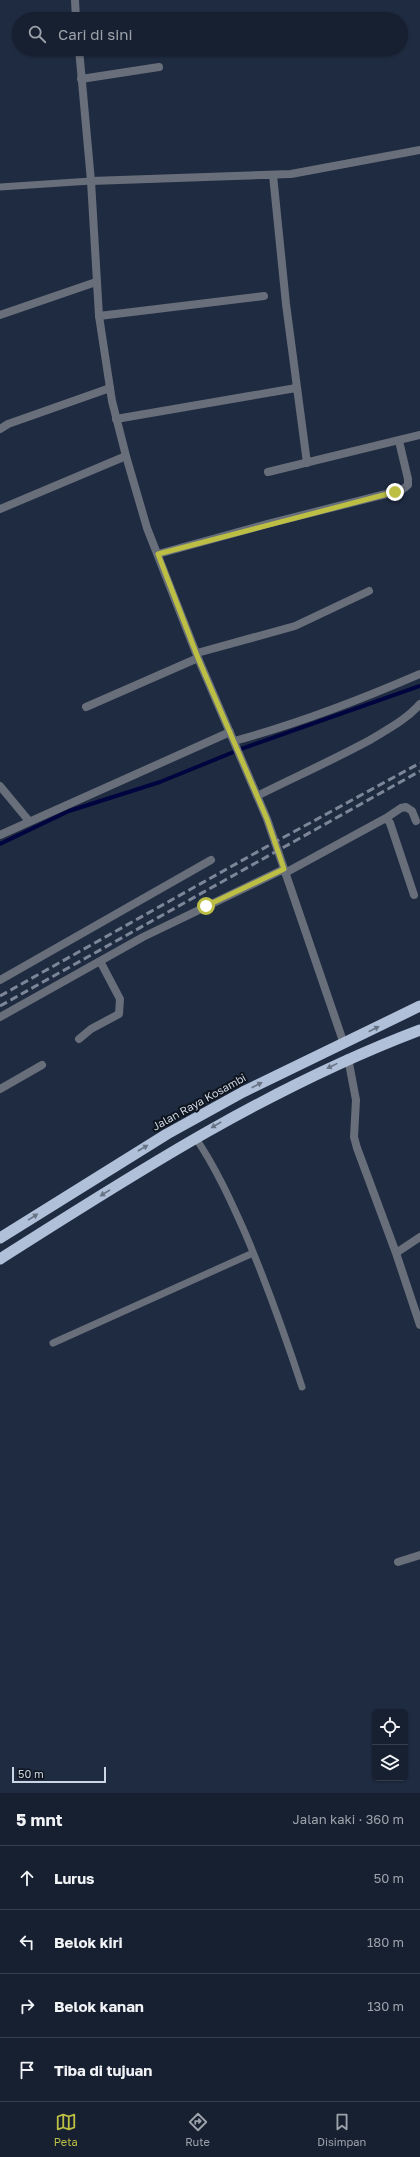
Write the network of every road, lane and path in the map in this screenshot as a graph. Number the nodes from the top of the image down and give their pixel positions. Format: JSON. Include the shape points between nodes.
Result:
{"nodes":[{"id":1,"x":75,"y":0,"type":"edge"},
{"id":2,"x":76,"y":12,"type":"edge"},
{"id":3,"x":79,"y":56,"type":"edge"},
{"id":4,"x":159,"y":67,"type":"dead end"},
{"id":5,"x":81,"y":78,"type":"junction"},
{"id":6,"x":420,"y":150,"type":"edge"},
{"id":7,"x":273,"y":175,"type":"junction"},
{"id":8,"x":91,"y":181,"type":"junction"},
{"id":9,"x":0,"y":187,"type":"edge"},
{"id":10,"x":96,"y":282,"type":"junction"},
{"id":11,"x":264,"y":296,"type":"dead end"},
{"id":12,"x":0,"y":315,"type":"edge"},
{"id":13,"x":100,"y":316,"type":"junction"},
{"id":14,"x":110,"y":388,"type":"junction"},
{"id":15,"x":296,"y":388,"type":"junction"},
{"id":16,"x":116,"y":419,"type":"junction"},
{"id":17,"x":0,"y":429,"type":"edge"},
{"id":18,"x":420,"y":435,"type":"edge"},
{"id":19,"x":399,"y":441,"type":"junction"},
{"id":20,"x":126,"y":456,"type":"junction"},
{"id":21,"x":307,"y":463,"type":"junction"},
{"id":22,"x":268,"y":472,"type":"dead end"},
{"id":23,"x":0,"y":509,"type":"edge"},
{"id":24,"x":158,"y":554,"type":"junction"},
{"id":25,"x":369,"y":591,"type":"dead end"},
{"id":26,"x":197,"y":655,"type":"junction"},
{"id":27,"x":420,"y":674,"type":"edge"},
{"id":28,"x":420,"y":704,"type":"edge"},
{"id":29,"x":86,"y":707,"type":"dead end"},
{"id":30,"x":230,"y":732,"type":"junction"},
{"id":31,"x":236,"y":745,"type":"junction"},
{"id":32,"x":0,"y":786,"type":"edge"},
{"id":33,"x":257,"y":796,"type":"junction"},
{"id":34,"x":386,"y":818,"type":"junction"},
{"id":35,"x":29,"y":821,"type":"junction"},
{"id":36,"x":416,"y":821,"type":"dead end"},
{"id":37,"x":0,"y":835,"type":"edge"},
{"id":38,"x":211,"y":860,"type":"dead end"},
{"id":39,"x":284,"y":871,"type":"junction"},
{"id":40,"x":414,"y":895,"type":"dead end"},
{"id":41,"x":100,"y":961,"type":"junction"},
{"id":42,"x":0,"y":980,"type":"edge"},
{"id":43,"x":420,"y":1006,"type":"edge"},
{"id":44,"x":0,"y":1017,"type":"edge"},
{"id":45,"x":420,"y":1030,"type":"edge"},
{"id":46,"x":79,"y":1039,"type":"dead end"},
{"id":47,"x":344,"y":1044,"type":"junction"},
{"id":48,"x":348,"y":1058,"type":"junction"},
{"id":49,"x":42,"y":1065,"type":"dead end"},
{"id":50,"x":0,"y":1089,"type":"edge"},
{"id":51,"x":195,"y":1138,"type":"junction"},
{"id":52,"x":420,"y":1237,"type":"edge"},
{"id":53,"x":0,"y":1238,"type":"edge"},
{"id":54,"x":253,"y":1253,"type":"junction"},
{"id":55,"x":396,"y":1253,"type":"junction"},
{"id":56,"x":0,"y":1259,"type":"edge"},
{"id":57,"x":420,"y":1325,"type":"edge"},
{"id":58,"x":53,"y":1343,"type":"dead end"},
{"id":59,"x":302,"y":1387,"type":"dead end"},
{"id":60,"x":420,"y":1555,"type":"edge"},
{"id":61,"x":398,"y":1562,"type":"dead end"}],
"edges":[{"from":1,"to":2,"type":"street"},
{"from":3,"to":5,"type":"street"},
{"from":4,"to":5,"type":"street"},
{"from":5,"to":8,"type":"street"},
{"from":6,"to":7,"type":"street","via":[[314,171]]},
{"from":7,"to":8,"type":"street"},
{"from":7,"to":15,"type":"street"},
{"from":8,"to":9,"type":"lane"},
{"from":8,"to":10,"type":"street"},
{"from":10,"to":12,"type":"street"},
{"from":10,"to":13,"type":"street"},
{"from":11,"to":13,"type":"street"},
{"from":13,"to":14,"type":"street"},
{"from":14,"to":16,"type":"street"},
{"from":14,"to":17,"type":"street"},
{"from":15,"to":16,"type":"street"},
{"from":15,"to":21,"type":"street"},
{"from":16,"to":20,"type":"street"},
{"from":18,"to":19,"type":"street"},
{"from":19,"to":21,"type":"street"},
{"from":19,"to":24,"type":"street","via":[[408,480],[408,485],[402,490]]},
{"from":20,"to":23,"type":"street"},
{"from":20,"to":24,"type":"street","via":[[147,528]]},
{"from":21,"to":22,"type":"street"},
{"from":24,"to":26,"type":"street"},
{"from":25,"to":26,"type":"street","via":[[295,626]]},
{"from":26,"to":29,"type":"street"},
{"from":26,"to":30,"type":"street"},
{"from":27,"to":31,"type":"street"},
{"from":28,"to":33,"type":"street","via":[[401,721],[346,753]]},
{"from":30,"to":31,"type":"street"},
{"from":30,"to":35,"type":"street"},
{"from":31,"to":33,"type":"street"},
{"from":32,"to":35,"type":"street"},
{"from":33,"to":39,"type":"street"},
{"from":34,"to":36,"type":"street","via":[[406,807],[412,811]]},
{"from":34,"to":39,"type":"street"},
{"from":34,"to":40,"type":"street","via":[[390,823]]},
{"from":35,"to":37,"type":"street"},
{"from":38,"to":42,"type":"street"},
{"from":39,"to":41,"type":"street","via":[[143,937]]},
{"from":39,"to":47,"type":"street"},
{"from":41,"to":44,"type":"street"},
{"from":41,"to":46,"type":"street","via":[[120,999],[119,1014],[91,1029]]},
{"from":47,"to":43,"type":"highway","name":"Jalan Raya Kosambi","one_way":true},
{"from":45,"to":48,"type":"highway"},
{"from":53,"to":47,"type":"highway","name":"Jalan Raya Kosambi","one_way":true,"via":[[167,1134],[243,1092]]},
{"from":48,"to":51,"type":"highway","one_way":true,"via":[[273,1094]]},
{"from":48,"to":55,"type":"street","via":[[356,1100],[354,1137]]},
{"from":49,"to":50,"type":"street"},
{"from":51,"to":54,"type":"lane","via":[[213,1164]]},
{"from":51,"to":56,"type":"highway","one_way":true},
{"from":52,"to":55,"type":"street"},
{"from":54,"to":58,"type":"lane"},
{"from":54,"to":59,"type":"lane","via":[[279,1317]]},
{"from":55,"to":57,"type":"street"},
{"from":60,"to":61,"type":"street"}]}
